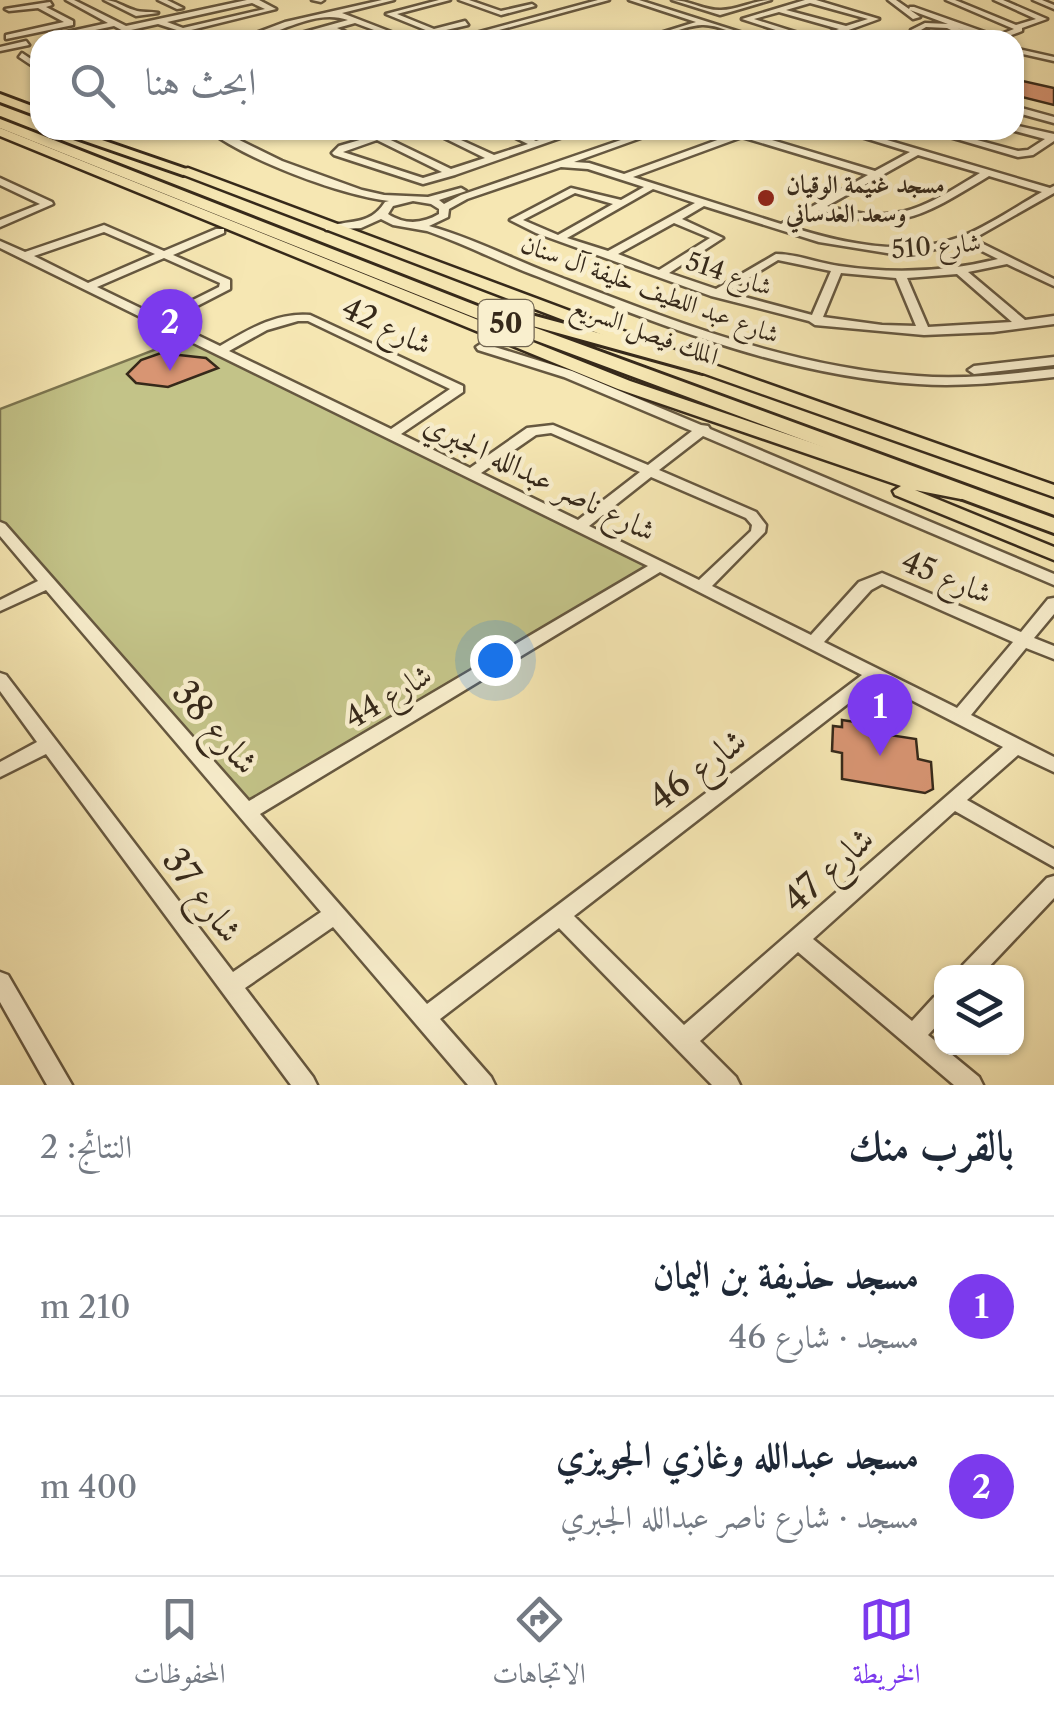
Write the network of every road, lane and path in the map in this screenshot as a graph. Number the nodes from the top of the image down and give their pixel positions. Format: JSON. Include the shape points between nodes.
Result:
{"nodes":[{"id":1,"x":20,"y":0,"type":"edge"},
{"id":2,"x":69,"y":0,"type":"edge"},
{"id":3,"x":122,"y":0,"type":"edge"},
{"id":4,"x":161,"y":0,"type":"edge"},
{"id":5,"x":216,"y":0,"type":"edge"},
{"id":6,"x":254,"y":0,"type":"edge"},
{"id":7,"x":376,"y":0,"type":"edge"},
{"id":8,"x":391,"y":0,"type":"edge"},
{"id":9,"x":447,"y":0,"type":"edge"},
{"id":10,"x":462,"y":0,"type":"edge"},
{"id":11,"x":514,"y":0,"type":"edge"},
{"id":12,"x":567,"y":0,"type":"edge"},
{"id":13,"x":606,"y":0,"type":"edge"},
{"id":14,"x":632,"y":0,"type":"edge"},
{"id":15,"x":675,"y":0,"type":"edge"},
{"id":16,"x":730,"y":0,"type":"edge"},
{"id":17,"x":768,"y":0,"type":"edge"},
{"id":18,"x":812,"y":0,"type":"edge"},
{"id":19,"x":890,"y":0,"type":"edge"},
{"id":20,"x":900,"y":0,"type":"edge"},
{"id":21,"x":949,"y":0,"type":"edge"},
{"id":22,"x":997,"y":0,"type":"edge"},
{"id":23,"x":1036,"y":0,"type":"edge"},
{"id":24,"x":109,"y":1,"type":"edge"},
{"id":25,"x":40,"y":6,"type":"junction"},
{"id":26,"x":532,"y":6,"type":"junction"},
{"id":27,"x":584,"y":6,"type":"junction"},
{"id":28,"x":750,"y":6,"type":"junction"},
{"id":29,"x":419,"y":7,"type":"junction"},
{"id":30,"x":1054,"y":7,"type":"edge"},
{"id":31,"x":180,"y":8,"type":"junction"},
{"id":32,"x":912,"y":8,"type":"junction"},
{"id":33,"x":779,"y":10,"type":"junction"},
{"id":34,"x":434,"y":12,"type":"dead end"},
{"id":35,"x":347,"y":13,"type":"junction"},
{"id":36,"x":554,"y":14,"type":"junction"},
{"id":37,"x":6,"y":18,"type":"junction"},
{"id":38,"x":450,"y":18,"type":"dead end"},
{"id":39,"x":358,"y":20,"type":"junction"},
{"id":40,"x":746,"y":20,"type":"junction"},
{"id":41,"x":158,"y":21,"type":"junction"},
{"id":42,"x":704,"y":22,"type":"junction"},
{"id":43,"x":465,"y":23,"type":"junction"},
{"id":44,"x":944,"y":25,"type":"junction"},
{"id":45,"x":120,"y":27,"type":"junction"},
{"id":46,"x":329,"y":27,"type":"junction"},
{"id":47,"x":720,"y":27,"type":"junction"},
{"id":48,"x":1016,"y":27,"type":"junction"},
{"id":49,"x":37,"y":30,"type":"edge"},
{"id":50,"x":102,"y":30,"type":"edge"},
{"id":51,"x":126,"y":30,"type":"edge"},
{"id":52,"x":257,"y":30,"type":"edge"},
{"id":53,"x":275,"y":30,"type":"edge"},
{"id":54,"x":318,"y":30,"type":"edge"},
{"id":55,"x":336,"y":30,"type":"edge"},
{"id":56,"x":383,"y":30,"type":"edge"},
{"id":57,"x":430,"y":30,"type":"edge"},
{"id":58,"x":437,"y":30,"type":"edge"},
{"id":59,"x":484,"y":30,"type":"edge"},
{"id":60,"x":491,"y":30,"type":"edge"},
{"id":61,"x":676,"y":30,"type":"edge"},
{"id":62,"x":730,"y":30,"type":"edge"},
{"id":63,"x":780,"y":30,"type":"edge"},
{"id":64,"x":848,"y":30,"type":"joint"},
{"id":65,"x":918,"y":30,"type":"edge"},
{"id":66,"x":925,"y":30,"type":"edge"},
{"id":67,"x":954,"y":30,"type":"edge"},
{"id":68,"x":971,"y":30,"type":"edge"},
{"id":69,"x":1020,"y":30,"type":"edge"},
{"id":70,"x":30,"y":32,"type":"edge"},
{"id":71,"x":9,"y":36,"type":"junction"},
{"id":72,"x":30,"y":42,"type":"edge"},
{"id":73,"x":19,"y":45,"type":"junction"},
{"id":74,"x":0,"y":49,"type":"edge"},
{"id":75,"x":1024,"y":50,"type":"edge"},
{"id":76,"x":1054,"y":57,"type":"edge"},
{"id":77,"x":0,"y":98,"type":"edge"},
{"id":78,"x":0,"y":110,"type":"edge"},
{"id":79,"x":1024,"y":112,"type":"edge"},
{"id":80,"x":30,"y":116,"type":"edge"},
{"id":81,"x":30,"y":120,"type":"edge"},
{"id":82,"x":1054,"y":120,"type":"edge"},
{"id":83,"x":0,"y":123,"type":"edge"},
{"id":84,"x":1024,"y":131,"type":"edge"},
{"id":85,"x":0,"y":132,"type":"edge"},
{"id":86,"x":30,"y":135,"type":"edge"},
{"id":87,"x":1053,"y":138,"type":"edge"},
{"id":88,"x":30,"y":140,"type":"edge"},
{"id":89,"x":31,"y":140,"type":"edge"},
{"id":90,"x":43,"y":140,"type":"edge"},
{"id":91,"x":83,"y":140,"type":"edge"},
{"id":92,"x":91,"y":140,"type":"edge"},
{"id":93,"x":108,"y":140,"type":"edge"},
{"id":94,"x":216,"y":140,"type":"edge"},
{"id":95,"x":235,"y":140,"type":"edge"},
{"id":96,"x":368,"y":140,"type":"edge"},
{"id":97,"x":384,"y":140,"type":"edge"},
{"id":98,"x":454,"y":140,"type":"edge"},
{"id":99,"x":527,"y":140,"type":"edge"},
{"id":100,"x":547,"y":140,"type":"edge"},
{"id":101,"x":610,"y":140,"type":"edge"},
{"id":102,"x":635,"y":140,"type":"edge"},
{"id":103,"x":726,"y":140,"type":"edge"},
{"id":104,"x":762,"y":140,"type":"edge"},
{"id":105,"x":877,"y":140,"type":"edge"},
{"id":106,"x":967,"y":140,"type":"edge"},
{"id":107,"x":536,"y":144,"type":"junction"},
{"id":108,"x":918,"y":152,"type":"junction"},
{"id":109,"x":494,"y":158,"type":"junction"},
{"id":110,"x":586,"y":161,"type":"junction"},
{"id":111,"x":80,"y":167,"type":"junction"},
{"id":112,"x":188,"y":172,"type":"junction"},
{"id":113,"x":987,"y":172,"type":"junction"},
{"id":114,"x":452,"y":173,"type":"junction"},
{"id":115,"x":877,"y":175,"type":"junction"},
{"id":116,"x":624,"y":177,"type":"junction"},
{"id":117,"x":0,"y":181,"type":"edge"},
{"id":118,"x":652,"y":186,"type":"junction"},
{"id":119,"x":1052,"y":190,"type":"edge"},
{"id":120,"x":404,"y":199,"type":"junction"},
{"id":121,"x":428,"y":200,"type":"junction"},
{"id":122,"x":704,"y":202,"type":"junction"},
{"id":123,"x":622,"y":203,"type":"junction"},
{"id":124,"x":819,"y":208,"type":"junction"},
{"id":125,"x":382,"y":212,"type":"junction"},
{"id":126,"x":442,"y":213,"type":"junction"},
{"id":127,"x":674,"y":220,"type":"junction"},
{"id":128,"x":0,"y":224,"type":"edge"},
{"id":129,"x":396,"y":224,"type":"junction"},
{"id":130,"x":415,"y":225,"type":"junction"},
{"id":131,"x":783,"y":227,"type":"junction"},
{"id":132,"x":330,"y":228,"type":"junction"},
{"id":133,"x":220,"y":231,"type":"dead end"},
{"id":134,"x":559,"y":238,"type":"junction"},
{"id":135,"x":966,"y":239,"type":"junction"},
{"id":136,"x":0,"y":244,"type":"edge"},
{"id":137,"x":374,"y":244,"type":"junction"},
{"id":138,"x":870,"y":249,"type":"junction"},
{"id":139,"x":166,"y":254,"type":"junction"},
{"id":140,"x":610,"y":255,"type":"junction"},
{"id":141,"x":25,"y":256,"type":"junction"},
{"id":142,"x":1009,"y":260,"type":"junction"},
{"id":143,"x":837,"y":269,"type":"junction"},
{"id":144,"x":960,"y":271,"type":"junction"},
{"id":145,"x":867,"y":272,"type":"junction"},
{"id":146,"x":660,"y":274,"type":"junction"},
{"id":147,"x":900,"y":275,"type":"junction"},
{"id":148,"x":1054,"y":282,"type":"edge"},
{"id":149,"x":87,"y":287,"type":"junction"},
{"id":150,"x":715,"y":294,"type":"junction"},
{"id":151,"x":628,"y":307,"type":"junction"},
{"id":152,"x":682,"y":318,"type":"junction"},
{"id":153,"x":535,"y":320,"type":"junction"},
{"id":154,"x":1054,"y":320,"type":"edge"},
{"id":155,"x":158,"y":322,"type":"junction"},
{"id":156,"x":815,"y":322,"type":"junction"},
{"id":157,"x":1023,"y":325,"type":"junction"},
{"id":158,"x":924,"y":331,"type":"junction"},
{"id":159,"x":482,"y":347,"type":"dead end"},
{"id":160,"x":218,"y":352,"type":"junction"},
{"id":161,"x":1054,"y":361,"type":"edge"},
{"id":162,"x":703,"y":366,"type":"junction"},
{"id":163,"x":1054,"y":373,"type":"edge"},
{"id":164,"x":742,"y":427,"type":"junction"},
{"id":165,"x":702,"y":429,"type":"junction"},
{"id":166,"x":391,"y":435,"type":"junction"},
{"id":167,"x":650,"y":471,"type":"junction"},
{"id":168,"x":471,"y":474,"type":"junction"},
{"id":169,"x":1054,"y":491,"type":"edge"},
{"id":170,"x":962,"y":493,"type":"junction"},
{"id":171,"x":1054,"y":510,"type":"edge"},
{"id":172,"x":578,"y":526,"type":"junction"},
{"id":173,"x":1054,"y":526,"type":"edge"},
{"id":174,"x":0,"y":527,"type":"edge"},
{"id":175,"x":1054,"y":554,"type":"edge"},
{"id":176,"x":660,"y":566,"type":"junction"},
{"id":177,"x":1054,"y":580,"type":"edge"},
{"id":178,"x":48,"y":583,"type":"junction"},
{"id":179,"x":701,"y":587,"type":"junction"},
{"id":180,"x":1054,"y":603,"type":"edge"},
{"id":181,"x":0,"y":606,"type":"edge"},
{"id":182,"x":1023,"y":640,"type":"junction"},
{"id":183,"x":813,"y":643,"type":"junction"},
{"id":184,"x":1054,"y":654,"type":"edge"},
{"id":185,"x":874,"y":675,"type":"junction"},
{"id":186,"x":0,"y":679,"type":"edge"},
{"id":187,"x":960,"y":717,"type":"junction"},
{"id":188,"x":49,"y":744,"type":"junction"},
{"id":189,"x":1016,"y":746,"type":"junction"},
{"id":190,"x":1054,"y":765,"type":"edge"},
{"id":191,"x":0,"y":770,"type":"edge"},
{"id":192,"x":953,"y":802,"type":"junction"},
{"id":193,"x":247,"y":812,"type":"junction"},
{"id":194,"x":1054,"y":858,"type":"edge"},
{"id":195,"x":1054,"y":884,"type":"edge"},
{"id":196,"x":335,"y":914,"type":"junction"},
{"id":197,"x":560,"y":915,"type":"junction"},
{"id":198,"x":798,"y":939,"type":"junction"},
{"id":199,"x":978,"y":965,"type":"edge"},
{"id":200,"x":230,"y":986,"type":"junction"},
{"id":201,"x":2,"y":991,"type":"edge"},
{"id":202,"x":934,"y":1013,"type":"edge"},
{"id":203,"x":425,"y":1018,"type":"junction"},
{"id":204,"x":913,"y":1035,"type":"junction"},
{"id":205,"x":683,"y":1041,"type":"junction"},
{"id":206,"x":60,"y":1085,"type":"edge"},
{"id":207,"x":304,"y":1085,"type":"edge"},
{"id":208,"x":483,"y":1085,"type":"edge"},
{"id":209,"x":728,"y":1085,"type":"edge"},
{"id":210,"x":972,"y":1085,"type":"edge"}],
"edges":[{"from":1,"to":37,"type":"street"},
{"from":2,"to":25,"type":"street"},
{"from":2,"to":45,"type":"street"},
{"from":3,"to":24,"type":"street"},
{"from":4,"to":31,"type":"street"},
{"from":5,"to":31,"type":"street"},
{"from":6,"to":41,"type":"street"},
{"from":6,"to":41,"type":"street","via":[[272,10],[183,30]]},
{"from":7,"to":52,"type":"street"},
{"from":8,"to":35,"type":"street"},
{"from":9,"to":29,"type":"street"},
{"from":10,"to":26,"type":"street","via":[[502,13]]},
{"from":11,"to":26,"type":"street"},
{"from":12,"to":27,"type":"street"},
{"from":13,"to":27,"type":"street"},
{"from":14,"to":42,"type":"street"},
{"from":15,"to":28,"type":"street","via":[[720,13]]},
{"from":16,"to":28,"type":"street"},
{"from":17,"to":28,"type":"street"},
{"from":18,"to":33,"type":"street"},
{"from":18,"to":64,"type":"street","via":[[875,19]]},
{"from":19,"to":65,"type":"street","via":[[920,20]]},
{"from":20,"to":32,"type":"street"},
{"from":21,"to":48,"type":"street"},
{"from":22,"to":48,"type":"street","via":[[1043,19]]},
{"from":23,"to":30,"type":"street"},
{"from":24,"to":31,"type":"street","via":[[138,15]]},
{"from":25,"to":37,"type":"street"},
{"from":25,"to":49,"type":"street","via":[[70,23]]},
{"from":26,"to":36,"type":"street"},
{"from":27,"to":36,"type":"street"},
{"from":29,"to":34,"type":"street"},
{"from":29,"to":57,"type":"street","via":[[391,15]]},
{"from":32,"to":44,"type":"street"},
{"from":32,"to":68,"type":"street"},
{"from":33,"to":40,"type":"street"},
{"from":33,"to":64,"type":"street"},
{"from":35,"to":39,"type":"street"},
{"from":35,"to":53,"type":"street"},
{"from":36,"to":60,"type":"street"},
{"from":37,"to":71,"type":"street"},
{"from":38,"to":43,"type":"street"},
{"from":39,"to":46,"type":"street"},
{"from":39,"to":56,"type":"street"},
{"from":40,"to":47,"type":"street"},
{"from":40,"to":63,"type":"street"},
{"from":41,"to":45,"type":"street"},
{"from":42,"to":47,"type":"street"},
{"from":42,"to":61,"type":"street"},
{"from":43,"to":58,"type":"street"},
{"from":43,"to":59,"type":"street"},
{"from":44,"to":66,"type":"street"},
{"from":44,"to":67,"type":"street"},
{"from":45,"to":50,"type":"street"},
{"from":45,"to":51,"type":"street"},
{"from":46,"to":54,"type":"street"},
{"from":46,"to":55,"type":"street"},
{"from":47,"to":62,"type":"street"},
{"from":48,"to":69,"type":"street"},
{"from":70,"to":71,"type":"street"},
{"from":71,"to":73,"type":"street"},
{"from":72,"to":73,"type":"street"},
{"from":73,"to":74,"type":"street"},
{"from":75,"to":76,"type":"street"},
{"from":77,"to":80,"type":"highway"},
{"from":78,"to":81,"type":"highway","name":"الملك فيصل السريع","number":"50"},
{"from":79,"to":82,"type":"street"},
{"from":83,"to":86,"type":"highway","name":"الملك فيصل السريع","number":"50"},
{"from":83,"to":88,"type":"highway"},
{"from":84,"to":87,"type":"street"},
{"from":85,"to":111,"type":"main road","name":"الملك فيصل السريع"},
{"from":87,"to":106,"type":"street","via":[[1028,154]]},
{"from":89,"to":111,"type":"highway"},
{"from":90,"to":170,"type":"highway","name":"الملك فيصل السريع","number":"50","via":[[492,318]]},
{"from":91,"to":153,"type":"highway","name":"الملك فيصل السريع","number":"50"},
{"from":92,"to":112,"type":"highway"},
{"from":93,"to":112,"type":"highway"},
{"from":94,"to":125,"type":"street"},
{"from":95,"to":120,"type":"street","via":[[347,189]]},
{"from":96,"to":114,"type":"street","via":[[336,154],[415,181]]},
{"from":97,"to":114,"type":"street"},
{"from":98,"to":109,"type":"street"},
{"from":99,"to":107,"type":"street"},
{"from":100,"to":107,"type":"street"},
{"from":101,"to":121,"type":"street"},
{"from":102,"to":110,"type":"street"},
{"from":103,"to":116,"type":"street"},
{"from":104,"to":115,"type":"street"},
{"from":105,"to":108,"type":"street"},
{"from":107,"to":109,"type":"street"},
{"from":108,"to":113,"type":"street"},
{"from":108,"to":115,"type":"street"},
{"from":109,"to":114,"type":"street"},
{"from":110,"to":116,"type":"street"},
{"from":110,"to":126,"type":"street","via":[[464,197]]},
{"from":111,"to":164,"type":"main road","name":"الملك فيصل السريع"},
{"from":112,"to":132,"type":"main road","name":"الملك فيصل السريع"},
{"from":113,"to":119,"type":"street"},
{"from":113,"to":124,"type":"street","via":[[895,221]]},
{"from":115,"to":124,"type":"street"},
{"from":116,"to":118,"type":"street"},
{"from":117,"to":128,"type":"street","via":[[48,204]]},
{"from":118,"to":122,"type":"street"},
{"from":118,"to":123,"type":"street"},
{"from":119,"to":135,"type":"street"},
{"from":120,"to":121,"type":"street"},
{"from":120,"to":125,"type":"street"},
{"from":121,"to":126,"type":"street","name":"شارع عبد اللطيف خليفة آل سنان"},
{"from":122,"to":127,"type":"street"},
{"from":122,"to":131,"type":"street"},
{"from":123,"to":134,"type":"street"},
{"from":123,"to":134,"type":"street","name":"شارع 514","via":[[574,190],[516,216]]},
{"from":124,"to":131,"type":"street"},
{"from":125,"to":129,"type":"street"},
{"from":125,"to":132,"type":"street","via":[[360,225]]},
{"from":126,"to":130,"type":"street"},
{"from":126,"to":152,"type":"street","name":"شارع عبد اللطيف خليفة آل سنان","number":"50","via":[[480,242]]},
{"from":127,"to":140,"type":"street"},
{"from":127,"to":146,"type":"street","via":[[718,238]]},
{"from":129,"to":130,"type":"street"},
{"from":129,"to":137,"type":"street","via":[[372,232]]},
{"from":130,"to":151,"type":"street","name":"شارع عبد اللطيف خليفة آل سنان","number":"50"},
{"from":131,"to":138,"type":"street"},
{"from":132,"to":137,"type":"main road","name":"الملك فيصل السريع"},
{"from":133,"to":139,"type":"street"},
{"from":134,"to":140,"type":"street","name":"شارع 514"},
{"from":135,"to":138,"type":"street","via":[[919,250]]},
{"from":135,"to":142,"type":"street"},
{"from":136,"to":141,"type":"street","name":"شارع ناصر عبدالله الجبري"},
{"from":137,"to":162,"type":"main road","name":"الملك فيصل السريع"},
{"from":138,"to":145,"type":"street","name":"شارع 510"},
{"from":139,"to":141,"type":"street","via":[[104,228]]},
{"from":139,"to":149,"type":"street"},
{"from":139,"to":155,"type":"street","via":[[227,286]]},
{"from":140,"to":146,"type":"street","name":"شارع 514"},
{"from":141,"to":149,"type":"street","name":"شارع ناصر عبدالله الجبري"},
{"from":142,"to":144,"type":"street","name":"شارع 510"},
{"from":142,"to":148,"type":"street"},
{"from":143,"to":145,"type":"street","name":"شارع 510"},
{"from":143,"to":150,"type":"street","name":"شارع 510","via":[[776,257]]},
{"from":143,"to":156,"type":"street"},
{"from":144,"to":147,"type":"street","name":"شارع 510"},
{"from":144,"to":157,"type":"street"},
{"from":145,"to":147,"type":"street","name":"شارع 510"},
{"from":146,"to":150,"type":"street","name":"شارع 514"},
{"from":147,"to":158,"type":"street"},
{"from":149,"to":155,"type":"street","name":"شارع ناصر عبدالله الجبري"},
{"from":150,"to":156,"type":"street","name":"شارع 514"},
{"from":151,"to":152,"type":"street"},
{"from":151,"to":163,"type":"street","name":"شارع عبد اللطيف خليفة آل سنان","number":"50","via":[[746,351],[840,372],[956,381]]},
{"from":152,"to":161,"type":"street","name":"شارع عبد اللطيف خليفة آل سنان","number":"50","via":[[789,352],[862,366],[970,371]]},
{"from":153,"to":162,"type":"highway"},
{"from":153,"to":171,"type":"highway","name":"الملك فيصل السريع","number":"50"},
{"from":154,"to":157,"type":"street","name":"شارع 514"},
{"from":155,"to":160,"type":"street","name":"شارع ناصر عبدالله الجبري"},
{"from":156,"to":158,"type":"street","name":"شارع 514"},
{"from":157,"to":158,"type":"street","name":"شارع 514"},
{"from":159,"to":165,"type":"street"},
{"from":160,"to":166,"type":"street","name":"شارع ناصر عبدالله الجبري"},
{"from":160,"to":166,"type":"street","name":"شارع 42","via":[[281,320],[310,318],[458,389]]},
{"from":162,"to":169,"type":"main road","name":"الملك فيصل السريع"},
{"from":164,"to":170,"type":"main road","name":"الملك فيصل السريع"},
{"from":164,"to":175,"type":"main road"},
{"from":165,"to":167,"type":"street"},
{"from":165,"to":177,"type":"street"},
{"from":166,"to":168,"type":"street","name":"شارع ناصر عبدالله الجبري"},
{"from":167,"to":168,"type":"street","via":[[542,428]]},
{"from":167,"to":172,"type":"street"},
{"from":167,"to":179,"type":"street","via":[[751,515],[760,525]]},
{"from":168,"to":172,"type":"street","name":"شارع ناصر عبدالله الجبري"},
{"from":170,"to":173,"type":"highway","name":"الملك فيصل السريع","number":"50"},
{"from":172,"to":176,"type":"street","name":"شارع ناصر عبدالله الجبري"},
{"from":174,"to":178,"type":"street","name":"شارع 38"},
{"from":176,"to":179,"type":"street","name":"شارع ناصر عبدالله الجبري"},
{"from":176,"to":193,"type":"street","name":"شارع 44"},
{"from":178,"to":181,"type":"street"},
{"from":178,"to":193,"type":"street","name":"شارع 38"},
{"from":179,"to":183,"type":"street","name":"شارع ناصر عبدالله الجبري"},
{"from":180,"to":182,"type":"street"},
{"from":182,"to":183,"type":"street","name":"شارع 45","via":[[882,578],[866,586]]},
{"from":182,"to":184,"type":"street","name":"شارع 45"},
{"from":182,"to":187,"type":"street"},
{"from":183,"to":185,"type":"street","name":"شارع ناصر عبدالله الجبري"},
{"from":185,"to":187,"type":"street","name":"شارع ناصر عبدالله الجبري"},
{"from":185,"to":197,"type":"street","name":"شارع 46"},
{"from":186,"to":188,"type":"street","name":"شارع 37"},
{"from":187,"to":189,"type":"street","name":"شارع ناصر عبدالله الجبري"},
{"from":188,"to":191,"type":"street"},
{"from":188,"to":200,"type":"street","name":"شارع 37"},
{"from":189,"to":190,"type":"street","name":"شارع ناصر عبدالله الجبري"},
{"from":189,"to":192,"type":"street","name":"شارع 47"},
{"from":192,"to":194,"type":"street"},
{"from":192,"to":198,"type":"street","name":"شارع 47"},
{"from":193,"to":196,"type":"street","name":"شارع 38"},
{"from":195,"to":199,"type":"street"},
{"from":196,"to":200,"type":"street"},
{"from":196,"to":203,"type":"street","name":"شارع 38"},
{"from":197,"to":203,"type":"street","name":"شارع 46"},
{"from":197,"to":205,"type":"street"},
{"from":198,"to":204,"type":"street"},
{"from":198,"to":205,"type":"street","name":"شارع 47"},
{"from":200,"to":207,"type":"street","name":"شارع 37"},
{"from":201,"to":206,"type":"street"},
{"from":202,"to":204,"type":"street"},
{"from":203,"to":208,"type":"street","name":"شارع 38"},
{"from":204,"to":210,"type":"street"},
{"from":205,"to":209,"type":"street"}]}
